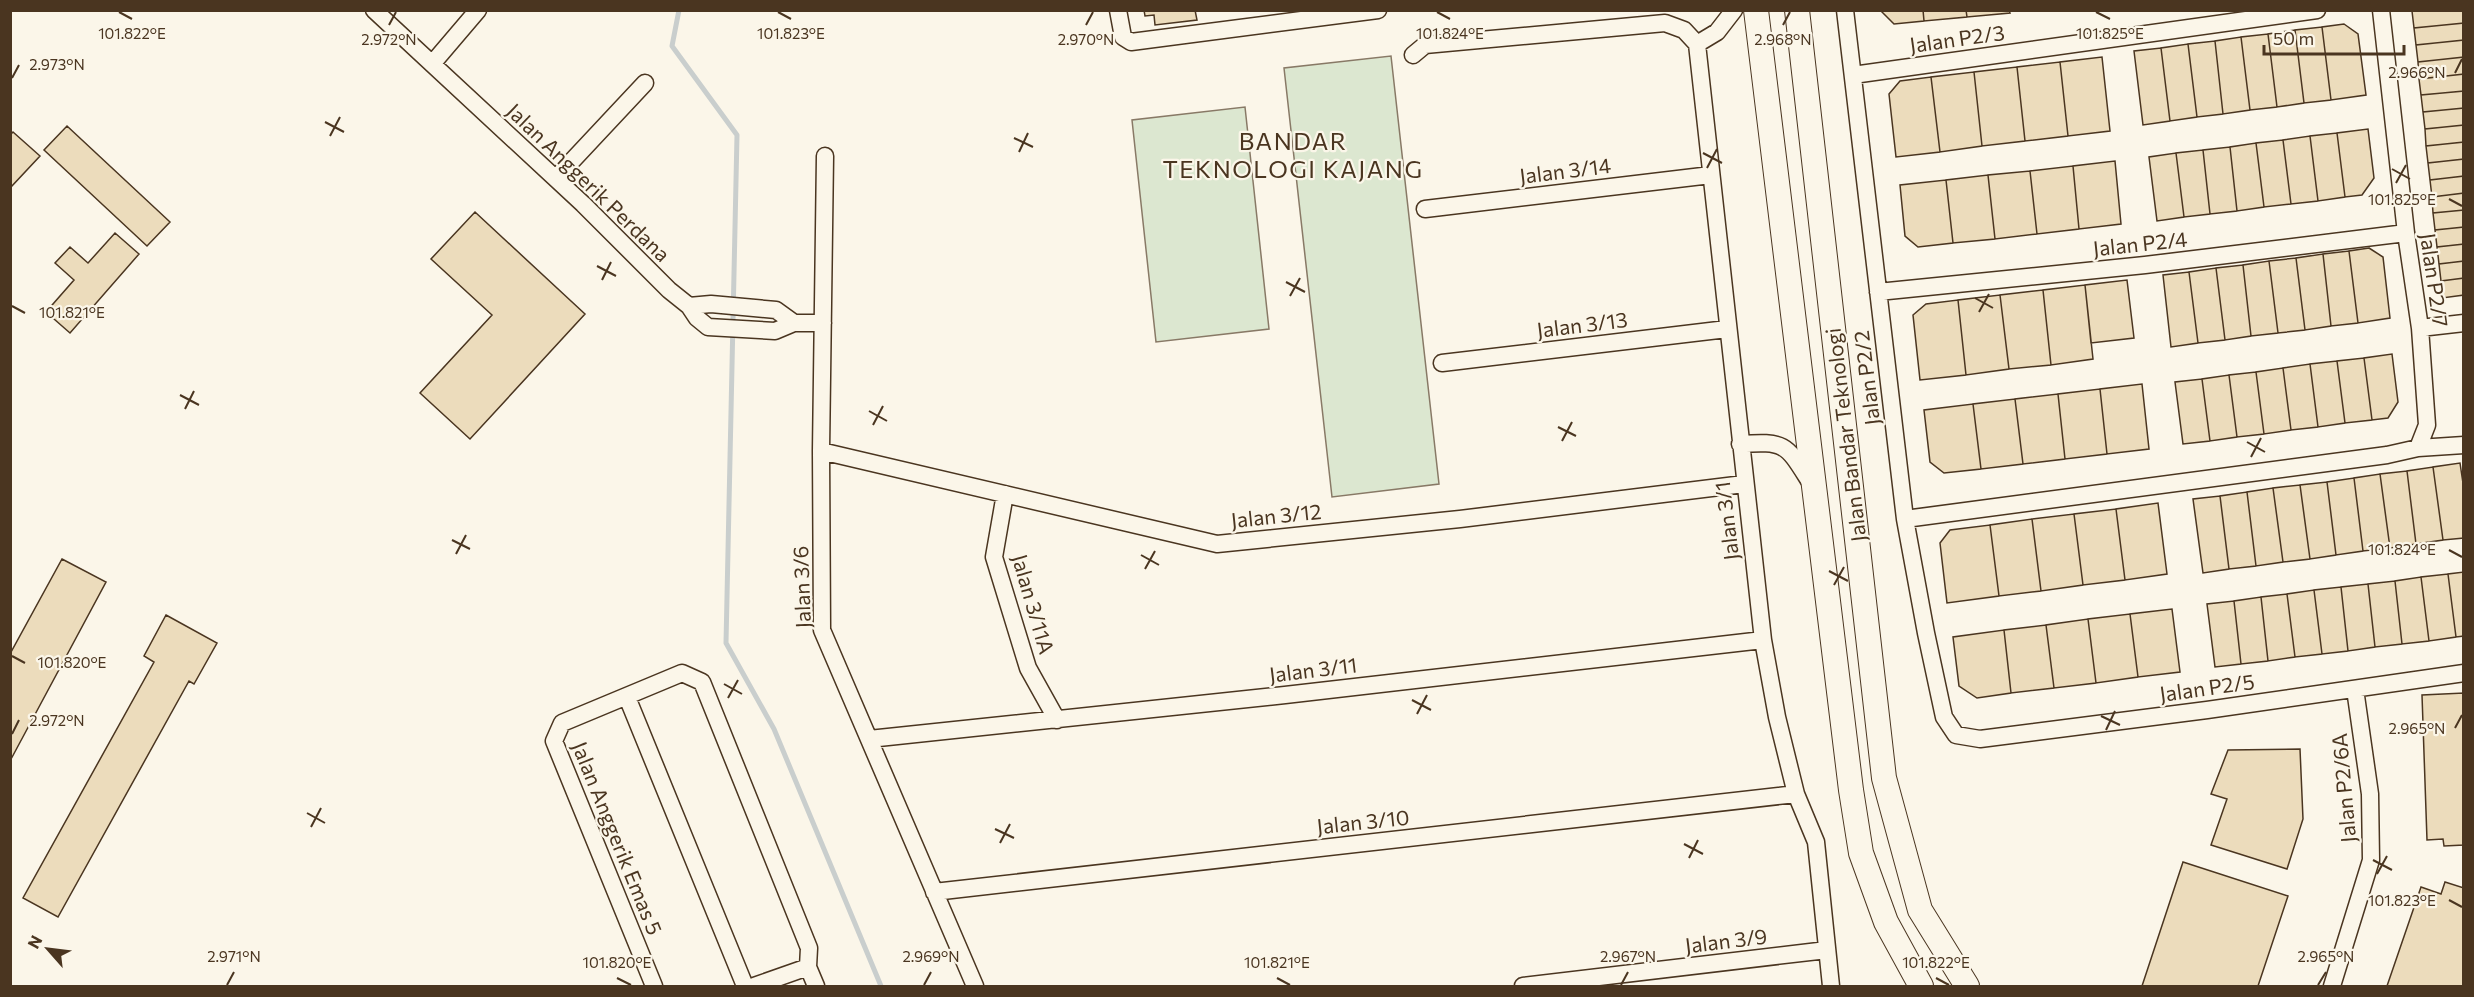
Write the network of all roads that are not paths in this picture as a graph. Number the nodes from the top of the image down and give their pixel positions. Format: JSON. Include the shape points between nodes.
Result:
{"nodes":[{"id":1,"x":374,"y":10,"type":"edge"},
{"id":2,"x":478,"y":10,"type":"edge"},
{"id":3,"x":1118,"y":10,"type":"edge"},
{"id":4,"x":1378,"y":10,"type":"edge"},
{"id":5,"x":1734,"y":10,"type":"edge"},
{"id":6,"x":1756,"y":10,"type":"edge"},
{"id":7,"x":1797,"y":10,"type":"edge"},
{"id":8,"x":1845,"y":10,"type":"edge"},
{"id":9,"x":2317,"y":10,"type":"edge"},
{"id":10,"x":2381,"y":10,"type":"edge"},
{"id":11,"x":1288,"y":16,"type":"edge"},
{"id":12,"x":1697,"y":44,"type":"junction"},
{"id":13,"x":1413,"y":55,"type":"dead end"},
{"id":14,"x":432,"y":64,"type":"junction"},
{"id":15,"x":1853,"y":75,"type":"junction"},
{"id":16,"x":645,"y":82,"type":"dead end"},
{"id":17,"x":825,"y":156,"type":"dead end"},
{"id":18,"x":1711,"y":175,"type":"junction"},
{"id":19,"x":555,"y":178,"type":"junction"},
{"id":20,"x":1425,"y":209,"type":"dead end"},
{"id":21,"x":2406,"y":233,"type":"junction"},
{"id":22,"x":1878,"y":291,"type":"junction"},
{"id":23,"x":689,"y":306,"type":"junction"},
{"id":24,"x":794,"y":323,"type":"junction"},
{"id":25,"x":823,"y":323,"type":"junction"},
{"id":26,"x":2463,"y":323,"type":"edge"},
{"id":27,"x":2420,"y":328,"type":"junction"},
{"id":28,"x":1727,"y":329,"type":"junction"},
{"id":29,"x":1442,"y":363,"type":"dead end"},
{"id":30,"x":1740,"y":444,"type":"junction"},
{"id":31,"x":2463,"y":445,"type":"edge"},
{"id":32,"x":2418,"y":448,"type":"junction"},
{"id":33,"x":821,"y":451,"type":"junction"},
{"id":34,"x":1744,"y":484,"type":"junction"},
{"id":35,"x":1814,"y":488,"type":"junction"},
{"id":36,"x":1005,"y":494,"type":"junction"},
{"id":37,"x":1905,"y":519,"type":"junction"},
{"id":38,"x":1856,"y":529,"type":"junction"},
{"id":39,"x":1821,"y":543,"type":"junction"},
{"id":40,"x":1763,"y":640,"type":"junction"},
{"id":41,"x":2463,"y":673,"type":"edge"},
{"id":42,"x":2355,"y":689,"type":"junction"},
{"id":43,"x":627,"y":697,"type":"junction"},
{"id":44,"x":1057,"y":720,"type":"junction"},
{"id":45,"x":1956,"y":735,"type":"joint"},
{"id":46,"x":869,"y":739,"type":"junction"},
{"id":47,"x":1796,"y":794,"type":"junction"},
{"id":48,"x":934,"y":892,"type":"junction"},
{"id":49,"x":1827,"y":950,"type":"junction"},
{"id":50,"x":808,"y":967,"type":"junction"},
{"id":51,"x":654,"y":987,"type":"edge"},
{"id":52,"x":745,"y":987,"type":"edge"},
{"id":53,"x":754,"y":987,"type":"edge"},
{"id":54,"x":816,"y":987,"type":"edge"},
{"id":55,"x":975,"y":987,"type":"edge"},
{"id":56,"x":1523,"y":987,"type":"edge"},
{"id":57,"x":1831,"y":987,"type":"edge"},
{"id":58,"x":1921,"y":987,"type":"edge"},
{"id":59,"x":1967,"y":987,"type":"edge"},
{"id":60,"x":2332,"y":987,"type":"edge"}],
"edges":[{"from":1,"to":14,"type":"street","name":"Jalan Anggerik Perdana"},
{"from":2,"to":14,"type":"street"},
{"from":3,"to":11,"type":"street","via":[[1123,38],[1131,42]]},
{"from":4,"to":11,"type":"street"},
{"from":5,"to":12,"type":"street","via":[[1717,32]]},
{"from":6,"to":35,"type":"street","name":"Jalan Bandar Teknologi"},
{"from":7,"to":38,"type":"street","name":"Jalan Bandar Teknologi"},
{"from":8,"to":15,"type":"street","name":"Jalan P2/2"},
{"from":9,"to":15,"type":"street","name":"Jalan P2/3"},
{"from":10,"to":21,"type":"street","name":"Jalan P2/7"},
{"from":12,"to":13,"type":"street","via":[[1684,30],[1665,23],[1425,45]]},
{"from":12,"to":18,"type":"street","name":"Jalan 3/1"},
{"from":14,"to":19,"type":"street","name":"Jalan Anggerik Perdana"},
{"from":15,"to":22,"type":"street","name":"Jalan P2/2"},
{"from":16,"to":19,"type":"street"},
{"from":17,"to":25,"type":"street","name":"Jalan 3/6"},
{"from":18,"to":20,"type":"street","name":"Jalan 3/14"},
{"from":18,"to":28,"type":"street","name":"Jalan 3/1"},
{"from":19,"to":23,"type":"street","name":"Jalan Anggerik Perdana"},
{"from":21,"to":22,"type":"street","name":"Jalan P2/4","via":[[2145,265]]},
{"from":21,"to":27,"type":"street","name":"Jalan P2/7"},
{"from":22,"to":37,"type":"street","name":"Jalan P2/2"},
{"from":23,"to":24,"type":"street","via":[[777,310]]},
{"from":23,"to":24,"type":"street","name":"Jalan Anggerik Perdana","via":[[708,327],[775,331]]},
{"from":24,"to":25,"type":"street","name":"Jalan Anggerik Perdana"},
{"from":25,"to":33,"type":"street","name":"Jalan 3/6"},
{"from":26,"to":27,"type":"street"},
{"from":27,"to":32,"type":"street","name":"Jalan P2/7","via":[[2427,424]]},
{"from":28,"to":29,"type":"street","name":"Jalan 3/13"},
{"from":28,"to":30,"type":"street","name":"Jalan 3/1"},
{"from":30,"to":34,"type":"street","name":"Jalan 3/1"},
{"from":30,"to":35,"type":"street","via":[[1771,442],[1785,446]]},
{"from":31,"to":32,"type":"street"},
{"from":32,"to":37,"type":"street"},
{"from":33,"to":36,"type":"street","name":"Jalan 3/12"},
{"from":33,"to":46,"type":"street","name":"Jalan 3/6","via":[[822,630]]},
{"from":34,"to":36,"type":"street","name":"Jalan 3/12","via":[[1217,544]]},
{"from":34,"to":40,"type":"street","name":"Jalan 3/1"},
{"from":35,"to":39,"type":"street","name":"Jalan Bandar Teknologi"},
{"from":36,"to":44,"type":"street","name":"Jalan 3/11A","via":[[994,557],[1028,668]]},
{"from":37,"to":45,"type":"street","name":"Jalan P2/2","via":[[1944,717]]},
{"from":38,"to":39,"type":"street","via":[[1836,550]]},
{"from":38,"to":59,"type":"street","name":"Jalan Bandar Teknologi","via":[[1884,778],[1920,910]]},
{"from":39,"to":58,"type":"street","name":"Jalan Bandar Teknologi","via":[[1861,853],[1886,922]]},
{"from":40,"to":44,"type":"street","name":"Jalan 3/11"},
{"from":40,"to":47,"type":"street","name":"Jalan 3/1"},
{"from":41,"to":42,"type":"street","name":"Jalan P2/5"},
{"from":42,"to":45,"type":"street","name":"Jalan P2/5","via":[[1980,738]]},
{"from":42,"to":60,"type":"street","name":"Jalan P2/6A","via":[[2370,794],[2371,860]]},
{"from":43,"to":50,"type":"street","via":[[682,673],[702,682],[809,948]]},
{"from":43,"to":51,"type":"street","name":"Jalan Anggerik Emas 5","via":[[562,723],[554,741]]},
{"from":43,"to":52,"type":"street"},
{"from":44,"to":46,"type":"street","name":"Jalan 3/11"},
{"from":46,"to":48,"type":"street","name":"Jalan 3/6"},
{"from":47,"to":48,"type":"street","name":"Jalan 3/10"},
{"from":47,"to":49,"type":"street","name":"Jalan 3/1","via":[[1816,842]]},
{"from":48,"to":55,"type":"street","name":"Jalan 3/6"},
{"from":49,"to":56,"type":"street","name":"Jalan 3/9"},
{"from":49,"to":57,"type":"street","name":"Jalan 3/1"},
{"from":50,"to":53,"type":"street"},
{"from":50,"to":54,"type":"street"}]}
